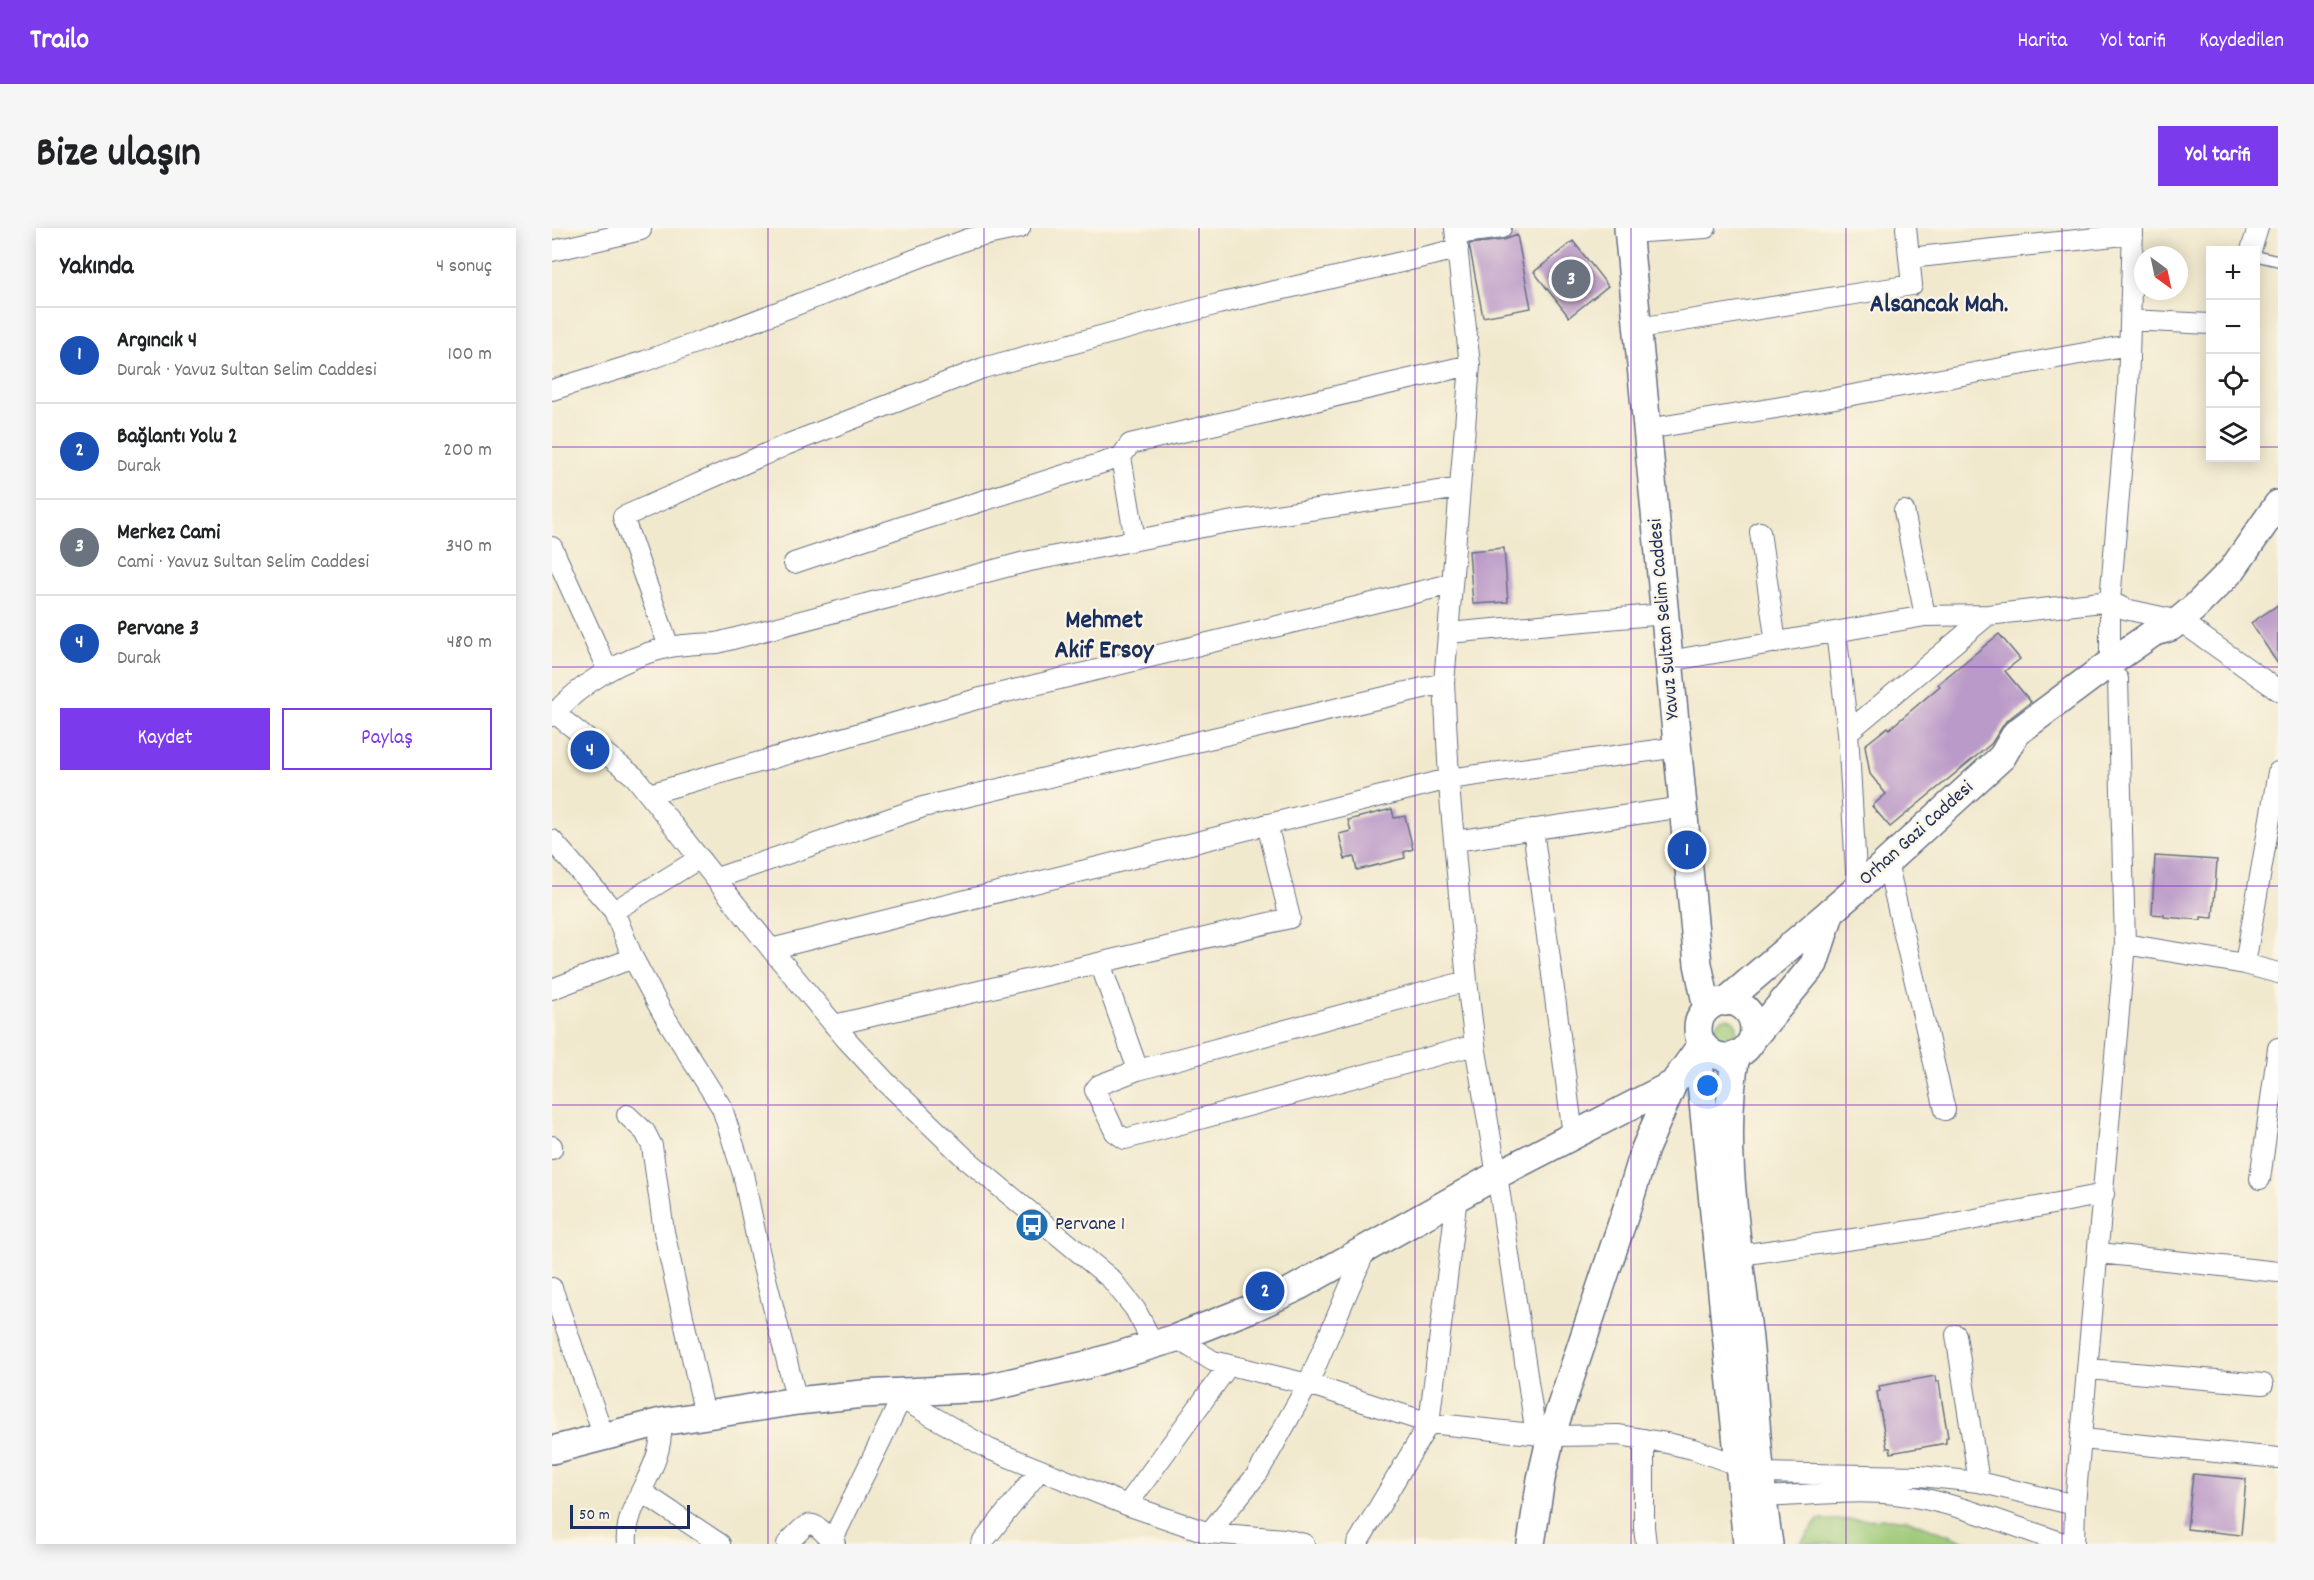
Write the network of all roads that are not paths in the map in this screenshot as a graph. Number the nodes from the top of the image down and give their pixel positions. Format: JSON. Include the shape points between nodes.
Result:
{"nodes":[{"id":1,"x":641,"y":228,"type":"edge"},
{"id":2,"x":1020,"y":228,"type":"edge"},
{"id":3,"x":1501,"y":228,"type":"edge"},
{"id":4,"x":1706,"y":228,"type":"edge"},
{"id":5,"x":1906,"y":228,"type":"edge"},
{"id":6,"x":2258,"y":228,"type":"edge"},
{"id":7,"x":1628,"y":230,"type":"edge"},
{"id":8,"x":2133,"y":231,"type":"edge"},
{"id":9,"x":1457,"y":237,"type":"edge"},
{"id":10,"x":2252,"y":246,"type":"edge"},
{"id":11,"x":552,"y":251,"type":"edge"},
{"id":12,"x":2260,"y":257,"type":"edge"},
{"id":13,"x":1909,"y":258,"type":"junction"},
{"id":14,"x":2278,"y":261,"type":"edge"},
{"id":15,"x":2130,"y":320,"type":"junction"},
{"id":16,"x":2206,"y":324,"type":"edge"},
{"id":17,"x":1638,"y":328,"type":"junction"},
{"id":18,"x":2129,"y":345,"type":"junction"},
{"id":19,"x":1470,"y":364,"type":"junction"},
{"id":20,"x":552,"y":390,"type":"edge"},
{"id":21,"x":1647,"y":429,"type":"junction"},
{"id":22,"x":1121,"y":457,"type":"junction"},
{"id":23,"x":1460,"y":488,"type":"junction"},
{"id":24,"x":2278,"y":504,"type":"edge"},
{"id":25,"x":1904,"y":511,"type":"dead end"},
{"id":26,"x":1760,"y":532,"type":"dead end"},
{"id":27,"x":1135,"y":540,"type":"junction"},
{"id":28,"x":552,"y":547,"type":"edge"},
{"id":29,"x":794,"y":563,"type":"dead end"},
{"id":30,"x":1451,"y":584,"type":"junction"},
{"id":31,"x":2110,"y":601,"type":"junction"},
{"id":32,"x":1665,"y":614,"type":"junction"},
{"id":33,"x":1988,"y":615,"type":"junction"},
{"id":34,"x":1925,"y":616,"type":"junction"},
{"id":35,"x":2176,"y":624,"type":"junction"},
{"id":36,"x":1836,"y":632,"type":"junction"},
{"id":37,"x":1448,"y":633,"type":"junction"},
{"id":38,"x":1776,"y":643,"type":"junction"},
{"id":39,"x":669,"y":647,"type":"junction"},
{"id":40,"x":1669,"y":661,"type":"junction"},
{"id":41,"x":608,"y":671,"type":"junction"},
{"id":42,"x":2114,"y":671,"type":"junction"},
{"id":43,"x":1444,"y":682,"type":"junction"},
{"id":44,"x":2278,"y":690,"type":"edge"},
{"id":45,"x":553,"y":713,"type":"edge"},
{"id":46,"x":1848,"y":732,"type":"junction"},
{"id":47,"x":1677,"y":747,"type":"junction"},
{"id":48,"x":2278,"y":772,"type":"edge"},
{"id":49,"x":1449,"y":779,"type":"junction"},
{"id":50,"x":649,"y":794,"type":"junction"},
{"id":51,"x":1683,"y":807,"type":"junction"},
{"id":52,"x":1267,"y":824,"type":"junction"},
{"id":53,"x":1533,"y":830,"type":"junction"},
{"id":54,"x":1455,"y":841,"type":"junction"},
{"id":55,"x":556,"y":853,"type":"edge"},
{"id":56,"x":700,"y":858,"type":"junction"},
{"id":57,"x":1887,"y":862,"type":"junction"},
{"id":58,"x":717,"y":878,"type":"junction"},
{"id":59,"x":1857,"y":889,"type":"junction"},
{"id":60,"x":614,"y":911,"type":"junction"},
{"id":61,"x":1831,"y":911,"type":"junction"},
{"id":62,"x":2125,"y":945,"type":"junction"},
{"id":63,"x":771,"y":948,"type":"junction"},
{"id":64,"x":633,"y":958,"type":"junction"},
{"id":65,"x":1100,"y":963,"type":"junction"},
{"id":66,"x":2245,"y":964,"type":"junction"},
{"id":67,"x":2278,"y":973,"type":"edge"},
{"id":68,"x":1467,"y":981,"type":"junction"},
{"id":69,"x":552,"y":988,"type":"edge"},
{"id":70,"x":1716,"y":1005,"type":"junction"},
{"id":71,"x":834,"y":1025,"type":"junction"},
{"id":72,"x":1475,"y":1045,"type":"junction"},
{"id":73,"x":1704,"y":1046,"type":"junction"},
{"id":74,"x":1744,"y":1047,"type":"junction"},
{"id":75,"x":2278,"y":1048,"type":"edge"},
{"id":76,"x":1137,"y":1070,"type":"junction"},
{"id":77,"x":1673,"y":1084,"type":"junction"},
{"id":78,"x":1945,"y":1110,"type":"dead end"},
{"id":79,"x":627,"y":1115,"type":"dead end"},
{"id":80,"x":1573,"y":1135,"type":"junction"},
{"id":81,"x":1497,"y":1175,"type":"junction"},
{"id":82,"x":2260,"y":1179,"type":"dead end"},
{"id":83,"x":2104,"y":1194,"type":"junction"},
{"id":84,"x":1457,"y":1197,"type":"junction"},
{"id":85,"x":1365,"y":1251,"type":"junction"},
{"id":86,"x":2099,"y":1253,"type":"junction"},
{"id":87,"x":1740,"y":1255,"type":"junction"},
{"id":88,"x":2278,"y":1272,"type":"edge"},
{"id":89,"x":552,"y":1288,"type":"edge"},
{"id":90,"x":1956,"y":1335,"type":"dead end"},
{"id":91,"x":1165,"y":1342,"type":"junction"},
{"id":92,"x":1229,"y":1365,"type":"junction"},
{"id":93,"x":2088,"y":1369,"type":"junction"},
{"id":94,"x":1308,"y":1384,"type":"junction"},
{"id":95,"x":2263,"y":1384,"type":"dead end"},
{"id":96,"x":895,"y":1396,"type":"junction"},
{"id":97,"x":797,"y":1401,"type":"junction"},
{"id":98,"x":705,"y":1415,"type":"junction"},
{"id":99,"x":661,"y":1422,"type":"junction"},
{"id":100,"x":1429,"y":1423,"type":"junction"},
{"id":101,"x":1543,"y":1435,"type":"junction"},
{"id":102,"x":604,"y":1437,"type":"junction"},
{"id":103,"x":1644,"y":1439,"type":"junction"},
{"id":104,"x":2082,"y":1439,"type":"junction"},
{"id":105,"x":552,"y":1450,"type":"edge"},
{"id":106,"x":2278,"y":1458,"type":"edge"},
{"id":107,"x":1041,"y":1470,"type":"junction"},
{"id":108,"x":1979,"y":1482,"type":"junction"},
{"id":109,"x":1751,"y":1483,"type":"junction"},
{"id":110,"x":642,"y":1492,"type":"junction"},
{"id":111,"x":1127,"y":1505,"type":"junction"},
{"id":112,"x":2075,"y":1505,"type":"junction"},
{"id":113,"x":1197,"y":1535,"type":"edge"},
{"id":114,"x":834,"y":1543,"type":"edge"},
{"id":115,"x":627,"y":1544,"type":"edge"},
{"id":116,"x":720,"y":1544,"type":"edge"},
{"id":117,"x":787,"y":1544,"type":"edge"},
{"id":118,"x":981,"y":1544,"type":"edge"},
{"id":119,"x":1304,"y":1544,"type":"edge"},
{"id":120,"x":1357,"y":1544,"type":"edge"},
{"id":121,"x":1531,"y":1544,"type":"edge"},
{"id":122,"x":1646,"y":1544,"type":"edge"},
{"id":123,"x":1747,"y":1544,"type":"edge"},
{"id":124,"x":1769,"y":1544,"type":"edge"},
{"id":125,"x":2066,"y":1544,"type":"edge"},
{"id":126,"x":2074,"y":1544,"type":"edge"}],
"edges":[{"from":1,"to":11,"type":"street"},
{"from":2,"to":20,"type":"street","via":[[968,239],[710,338]]},
{"from":3,"to":9,"type":"street"},
{"from":4,"to":7,"type":"street"},
{"from":5,"to":13,"type":"street"},
{"from":6,"to":10,"type":"street"},
{"from":7,"to":17,"type":"street","name":"Yavuz Sultan Selim Caddesi"},
{"from":8,"to":13,"type":"street"},
{"from":8,"to":15,"type":"street"},
{"from":9,"to":19,"type":"street"},
{"from":9,"to":39,"type":"street","via":[[983,368],[786,445],[623,517]]},
{"from":12,"to":14,"type":"lane"},
{"from":13,"to":17,"type":"street","via":[[1912,285]]},
{"from":15,"to":16,"type":"street"},
{"from":15,"to":18,"type":"street"},
{"from":17,"to":21,"type":"street","name":"Yavuz Sultan Selim Caddesi"},
{"from":18,"to":21,"type":"street"},
{"from":18,"to":31,"type":"street"},
{"from":19,"to":22,"type":"street","via":[[1130,444]]},
{"from":19,"to":23,"type":"street"},
{"from":21,"to":32,"type":"street","name":"Yavuz Sultan Selim Caddesi"},
{"from":22,"to":27,"type":"street"},
{"from":22,"to":29,"type":"street"},
{"from":23,"to":27,"type":"street","via":[[1228,522]]},
{"from":23,"to":30,"type":"street"},
{"from":24,"to":35,"type":"street","name":"Orhan Gazi Caddesi","via":[[2232,570]]},
{"from":25,"to":34,"type":"street"},
{"from":26,"to":38,"type":"street"},
{"from":27,"to":39,"type":"street","via":[[1025,562],[717,643]]},
{"from":28,"to":41,"type":"street"},
{"from":30,"to":37,"type":"street"},
{"from":30,"to":50,"type":"street","via":[[977,699]]},
{"from":31,"to":33,"type":"street"},
{"from":31,"to":35,"type":"street"},
{"from":31,"to":42,"type":"street"},
{"from":32,"to":37,"type":"street"},
{"from":32,"to":40,"type":"street","name":"Yavuz Sultan Selim Caddesi"},
{"from":33,"to":34,"type":"street"},
{"from":33,"to":46,"type":"street"},
{"from":34,"to":36,"type":"street"},
{"from":35,"to":42,"type":"street","name":"Orhan Gazi Caddesi","via":[[2153,633]]},
{"from":35,"to":44,"type":"street"},
{"from":36,"to":38,"type":"street"},
{"from":36,"to":46,"type":"street"},
{"from":37,"to":43,"type":"street"},
{"from":38,"to":40,"type":"street"},
{"from":39,"to":41,"type":"street","via":[[643,654]]},
{"from":40,"to":47,"type":"street","name":"Yavuz Sultan Selim Caddesi"},
{"from":41,"to":45,"type":"street"},
{"from":42,"to":57,"type":"street","name":"Orhan Gazi Caddesi","via":[[2016,733],[2002,757]]},
{"from":42,"to":62,"type":"street"},
{"from":43,"to":49,"type":"street"},
{"from":43,"to":58,"type":"street","via":[[923,807]]},
{"from":45,"to":50,"type":"street","via":[[635,777]]},
{"from":46,"to":59,"type":"street"},
{"from":47,"to":49,"type":"street"},
{"from":47,"to":51,"type":"street","name":"Yavuz Sultan Selim Caddesi"},
{"from":48,"to":66,"type":"street"},
{"from":49,"to":52,"type":"street"},
{"from":49,"to":54,"type":"street"},
{"from":50,"to":56,"type":"street"},
{"from":51,"to":53,"type":"street"},
{"from":51,"to":70,"type":"street","name":"Yavuz Sultan Selim Caddesi","via":[[1698,964]]},
{"from":52,"to":63,"type":"street"},
{"from":52,"to":65,"type":"street","via":[[1290,918]]},
{"from":53,"to":54,"type":"street"},
{"from":53,"to":80,"type":"street"},
{"from":54,"to":68,"type":"street"},
{"from":55,"to":60,"type":"street"},
{"from":56,"to":58,"type":"street"},
{"from":56,"to":60,"type":"street"},
{"from":57,"to":59,"type":"street","name":"Orhan Gazi Caddesi"},
{"from":57,"to":78,"type":"street"},
{"from":58,"to":63,"type":"street"},
{"from":59,"to":61,"type":"street","name":"Orhan Gazi Caddesi"},
{"from":60,"to":64,"type":"street"},
{"from":61,"to":70,"type":"street","name":"Orhan Gazi Caddesi"},
{"from":61,"to":74,"type":"street","via":[[1814,964]]},
{"from":62,"to":66,"type":"street"},
{"from":62,"to":83,"type":"street"},
{"from":63,"to":71,"type":"street"},
{"from":64,"to":69,"type":"street"},
{"from":64,"to":97,"type":"street","via":[[722,1108],[743,1174]]},
{"from":65,"to":71,"type":"street"},
{"from":65,"to":76,"type":"street"},
{"from":66,"to":67,"type":"street"},
{"from":68,"to":72,"type":"street"},
{"from":68,"to":76,"type":"street"},
{"from":70,"to":73,"type":"street","via":[[1701,1016],[1698,1025]]},
{"from":70,"to":74,"type":"street","via":[[1740,1005],[1750,1015],[1754,1024]]},
{"from":71,"to":91,"type":"street","via":[[965,1158],[1111,1279]]},
{"from":72,"to":76,"type":"street","via":[[1125,1139],[1115,1132],[1095,1090],[1100,1084]]},
{"from":72,"to":81,"type":"street"},
{"from":73,"to":74,"type":"street","via":[[1717,1056],[1727,1057]]},
{"from":73,"to":77,"type":"street"},
{"from":73,"to":109,"type":"street","via":[[1699,1062]]},
{"from":74,"to":87,"type":"street","via":[[1730,1099],[1729,1128]]},
{"from":75,"to":82,"type":"street"},
{"from":77,"to":80,"type":"street"},
{"from":77,"to":101,"type":"street","via":[[1645,1149]]},
{"from":79,"to":98,"type":"street","via":[[645,1132],[652,1146],[664,1232]]},
{"from":80,"to":81,"type":"street"},
{"from":81,"to":84,"type":"street"},
{"from":81,"to":101,"type":"street"},
{"from":83,"to":86,"type":"street"},
{"from":83,"to":87,"type":"street","via":[[1923,1229]]},
{"from":84,"to":85,"type":"street"},
{"from":84,"to":100,"type":"street"},
{"from":85,"to":91,"type":"street","via":[[1255,1307]]},
{"from":85,"to":94,"type":"street"},
{"from":86,"to":88,"type":"street"},
{"from":86,"to":93,"type":"street"},
{"from":87,"to":109,"type":"street"},
{"from":89,"to":102,"type":"street"},
{"from":90,"to":108,"type":"street"},
{"from":91,"to":92,"type":"street"},
{"from":91,"to":96,"type":"street","via":[[986,1388]]},
{"from":92,"to":94,"type":"street"},
{"from":92,"to":111,"type":"street"},
{"from":93,"to":95,"type":"street"},
{"from":93,"to":104,"type":"street"},
{"from":94,"to":100,"type":"street"},
{"from":94,"to":113,"type":"street","via":[[1258,1473]]},
{"from":96,"to":97,"type":"street"},
{"from":96,"to":107,"type":"street","via":[[989,1449]]},
{"from":96,"to":114,"type":"street"},
{"from":97,"to":98,"type":"street"},
{"from":98,"to":99,"type":"street"},
{"from":99,"to":102,"type":"street"},
{"from":99,"to":110,"type":"street","via":[[659,1452]]},
{"from":100,"to":101,"type":"street"},
{"from":100,"to":120,"type":"street"},
{"from":101,"to":103,"type":"street","via":[[1596,1434]]},
{"from":101,"to":121,"type":"street"},
{"from":102,"to":105,"type":"street"},
{"from":103,"to":109,"type":"street","via":[[1693,1449]]},
{"from":103,"to":122,"type":"street"},
{"from":104,"to":106,"type":"street"},
{"from":104,"to":112,"type":"street"},
{"from":107,"to":111,"type":"street"},
{"from":107,"to":118,"type":"street"},
{"from":108,"to":109,"type":"street","via":[[1883,1474]]},
{"from":108,"to":112,"type":"street"},
{"from":109,"to":123,"type":"street"},
{"from":109,"to":124,"type":"street"},
{"from":109,"to":125,"type":"street","via":[[1921,1498]]},
{"from":110,"to":115,"type":"street","via":[[630,1515]]},
{"from":110,"to":116,"type":"street"},
{"from":111,"to":113,"type":"street"},
{"from":112,"to":126,"type":"street"},
{"from":113,"to":119,"type":"street","via":[[1284,1539]]},
{"from":114,"to":117,"type":"street","via":[[812,1524],[804,1526]]}]}
